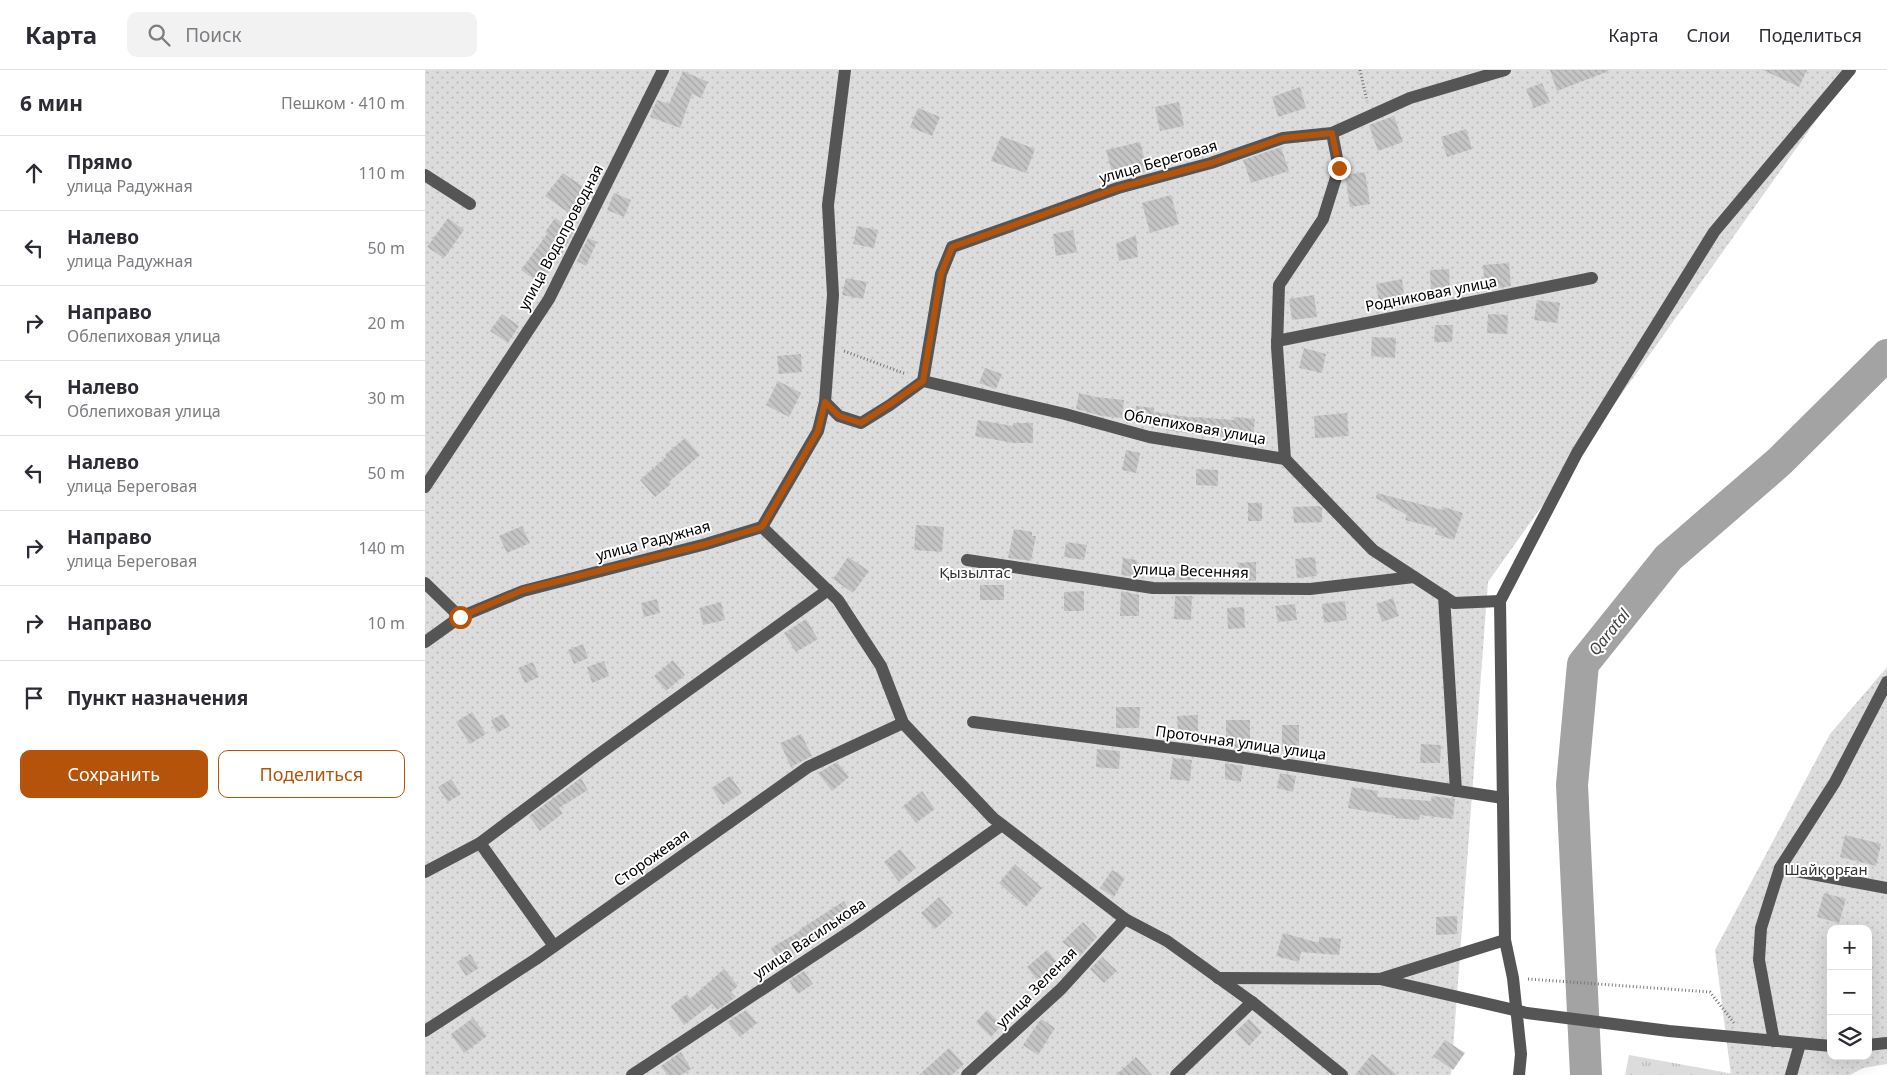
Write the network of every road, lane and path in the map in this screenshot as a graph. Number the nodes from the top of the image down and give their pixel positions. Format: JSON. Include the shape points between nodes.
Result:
{"nodes":[{"id":1,"x":663,"y":70,"type":"edge"},
{"id":2,"x":845,"y":70,"type":"edge"},
{"id":3,"x":1360,"y":70,"type":"edge"},
{"id":4,"x":1505,"y":70,"type":"edge"},
{"id":5,"x":1850,"y":70,"type":"edge"},
{"id":6,"x":1370,"y":116,"type":"junction"},
{"id":7,"x":1332,"y":133,"type":"junction"},
{"id":8,"x":425,"y":175,"type":"edge"},
{"id":9,"x":470,"y":204,"type":"dead end"},
{"id":10,"x":1592,"y":278,"type":"dead end"},
{"id":11,"x":1277,"y":341,"type":"junction"},
{"id":12,"x":829,"y":346,"type":"junction"},
{"id":13,"x":923,"y":381,"type":"junction"},
{"id":14,"x":825,"y":402,"type":"junction"},
{"id":15,"x":1285,"y":459,"type":"junction"},
{"id":16,"x":425,"y":487,"type":"edge"},
{"id":17,"x":762,"y":527,"type":"junction"},
{"id":18,"x":967,"y":560,"type":"dead end"},
{"id":19,"x":1414,"y":577,"type":"junction"},
{"id":20,"x":425,"y":582,"type":"edge"},
{"id":21,"x":828,"y":590,"type":"junction"},
{"id":22,"x":1444,"y":596,"type":"junction"},
{"id":23,"x":1500,"y":601,"type":"junction"},
{"id":24,"x":460,"y":617,"type":"junction"},
{"id":25,"x":425,"y":642,"type":"edge"},
{"id":26,"x":1886,"y":687,"type":"edge"},
{"id":27,"x":973,"y":722,"type":"dead end"},
{"id":28,"x":903,"y":723,"type":"junction"},
{"id":29,"x":1456,"y":791,"type":"junction"},
{"id":30,"x":1503,"y":798,"type":"junction"},
{"id":31,"x":1002,"y":825,"type":"junction"},
{"id":32,"x":480,"y":843,"type":"junction"},
{"id":33,"x":1780,"y":868,"type":"junction"},
{"id":34,"x":425,"y":872,"type":"edge"},
{"id":35,"x":1887,"y":888,"type":"edge"},
{"id":36,"x":1125,"y":919,"type":"junction"},
{"id":37,"x":1505,"y":940,"type":"junction"},
{"id":38,"x":554,"y":946,"type":"junction"},
{"id":39,"x":1218,"y":978,"type":"junction"},
{"id":40,"x":1513,"y":978,"type":"junction"},
{"id":41,"x":1380,"y":979,"type":"junction"},
{"id":42,"x":1252,"y":1002,"type":"junction"},
{"id":43,"x":1521,"y":1012,"type":"junction"},
{"id":44,"x":425,"y":1031,"type":"edge"},
{"id":45,"x":1748,"y":1039,"type":"junction"},
{"id":46,"x":1774,"y":1041,"type":"junction"},
{"id":47,"x":1887,"y":1043,"type":"edge"},
{"id":48,"x":1800,"y":1044,"type":"junction"},
{"id":49,"x":1872,"y":1045,"type":"edge"},
{"id":50,"x":1827,"y":1046,"type":"edge"},
{"id":51,"x":633,"y":1075,"type":"edge"},
{"id":52,"x":967,"y":1075,"type":"edge"},
{"id":53,"x":1176,"y":1075,"type":"edge"},
{"id":54,"x":1342,"y":1075,"type":"edge"},
{"id":55,"x":1519,"y":1075,"type":"edge"},
{"id":56,"x":1791,"y":1075,"type":"edge"}],
"edges":[{"from":1,"to":16,"type":"street","name":"улица Водопроводная","via":[[549,299]]},
{"from":2,"to":12,"type":"street","via":[[828,205],[833,295]]},
{"from":3,"to":6,"type":"path"},
{"from":4,"to":6,"type":"street","name":"улица Береговая","via":[[1410,98]]},
{"from":5,"to":23,"type":"street","via":[[1714,232],[1577,453]]},
{"from":6,"to":7,"type":"street","name":"улица Береговая"},
{"from":7,"to":11,"type":"street","via":[[1339,168],[1323,219],[1279,285]]},
{"from":7,"to":13,"type":"street","name":"улица Береговая","via":[[1283,138],[1211,163],[1118,188],[952,247],[941,274]]},
{"from":8,"to":9,"type":"street"},
{"from":10,"to":11,"type":"street","name":"Родниковая улица"},
{"from":11,"to":15,"type":"street"},
{"from":12,"to":13,"type":"path"},
{"from":12,"to":14,"type":"street"},
{"from":13,"to":14,"type":"street","via":[[861,423],[839,416]]},
{"from":13,"to":15,"type":"street","name":"Облепиховая улица","via":[[1149,437]]},
{"from":14,"to":17,"type":"street","via":[[818,431]]},
{"from":15,"to":19,"type":"street","via":[[1373,550]]},
{"from":17,"to":21,"type":"street"},
{"from":17,"to":24,"type":"street","name":"улица Радужная","via":[[523,590]]},
{"from":18,"to":19,"type":"street","name":"улица Весенняя","via":[[1153,588],[1310,589]]},
{"from":19,"to":22,"type":"street"},
{"from":20,"to":24,"type":"street"},
{"from":21,"to":28,"type":"street","via":[[881,666]]},
{"from":21,"to":32,"type":"street"},
{"from":22,"to":23,"type":"street","via":[[1454,603]]},
{"from":22,"to":29,"type":"street"},
{"from":23,"to":30,"type":"street"},
{"from":24,"to":25,"type":"street","name":"улица Радужная"},
{"from":26,"to":33,"type":"street","via":[[1835,782]]},
{"from":27,"to":29,"type":"street","name":"Проточная улица улица","via":[[1212,753]]},
{"from":28,"to":31,"type":"street"},
{"from":28,"to":38,"type":"street","name":"Сторожевая","via":[[808,767]]},
{"from":29,"to":30,"type":"street","name":"Проточная улица улица"},
{"from":30,"to":37,"type":"street"},
{"from":31,"to":36,"type":"street"},
{"from":31,"to":51,"type":"street","name":"улица Василькова","via":[[857,927]]},
{"from":32,"to":34,"type":"street"},
{"from":32,"to":38,"type":"street"},
{"from":33,"to":35,"type":"street"},
{"from":33,"to":46,"type":"street","via":[[1761,928],[1759,960]]},
{"from":36,"to":39,"type":"street","via":[[1167,941]]},
{"from":36,"to":52,"type":"street","name":"улица Зеленая","via":[[1061,989]]},
{"from":37,"to":40,"type":"street"},
{"from":37,"to":41,"type":"street"},
{"from":38,"to":44,"type":"street","name":"Сторожевая"},
{"from":39,"to":41,"type":"street"},
{"from":39,"to":42,"type":"street"},
{"from":40,"to":43,"type":"street"},
{"from":40,"to":45,"type":"path","via":[[1710,992]]},
{"from":41,"to":43,"type":"street"},
{"from":42,"to":53,"type":"street"},
{"from":42,"to":54,"type":"street"},
{"from":43,"to":45,"type":"street"},
{"from":43,"to":55,"type":"street"},
{"from":45,"to":46,"type":"street"},
{"from":46,"to":48,"type":"street"},
{"from":47,"to":49,"type":"street"},
{"from":48,"to":50,"type":"street"},
{"from":48,"to":56,"type":"street"}]}
